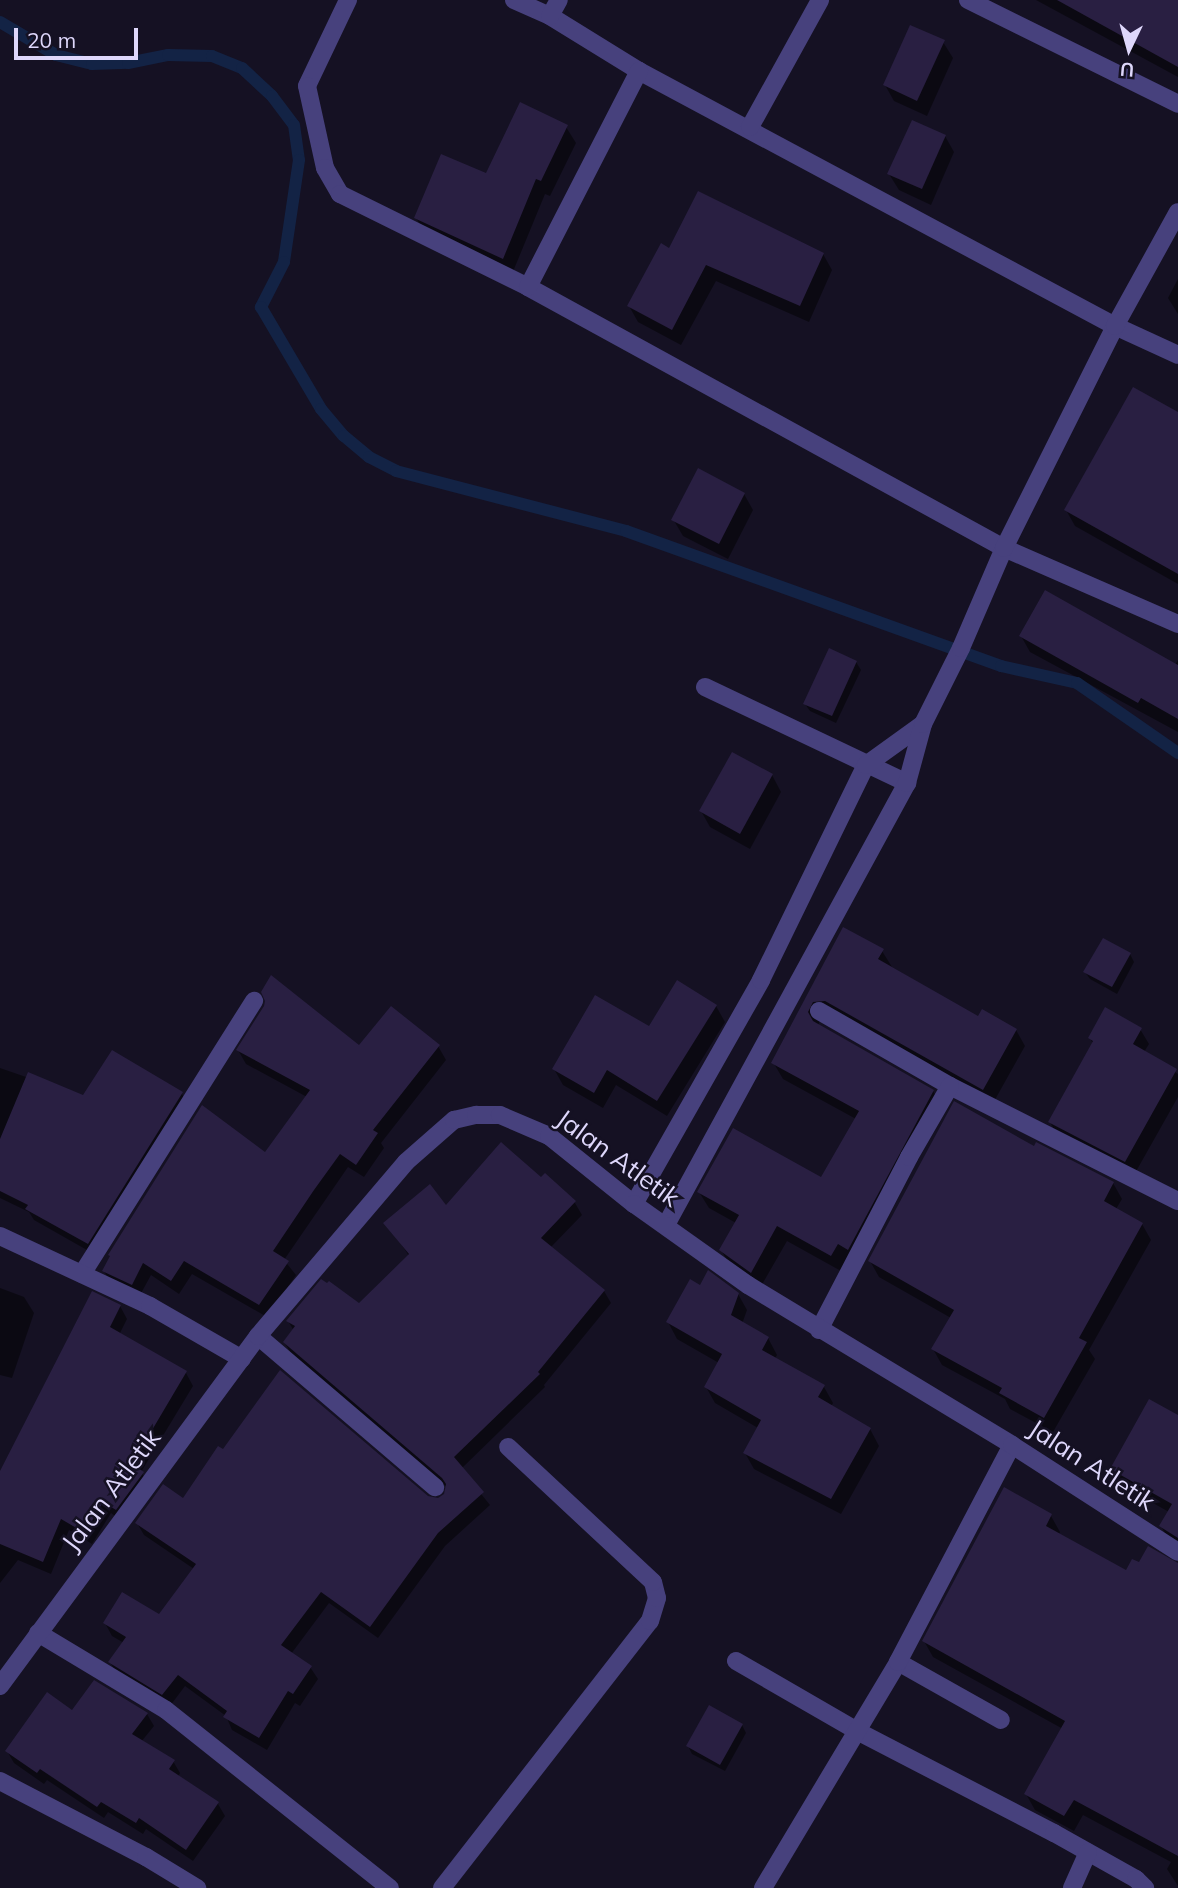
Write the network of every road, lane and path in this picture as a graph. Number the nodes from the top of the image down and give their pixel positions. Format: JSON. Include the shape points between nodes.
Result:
{"nodes":[{"id":1,"x":348,"y":0,"type":"edge"},
{"id":2,"x":514,"y":0,"type":"edge"},
{"id":3,"x":559,"y":0,"type":"edge"},
{"id":4,"x":820,"y":0,"type":"edge"},
{"id":5,"x":968,"y":0,"type":"edge"},
{"id":6,"x":550,"y":16,"type":"junction"},
{"id":7,"x":639,"y":71,"type":"junction"},
{"id":8,"x":1178,"y":104,"type":"edge"},
{"id":9,"x":750,"y":127,"type":"junction"},
{"id":10,"x":1178,"y":212,"type":"edge"},
{"id":11,"x":528,"y":287,"type":"junction"},
{"id":12,"x":1115,"y":326,"type":"junction"},
{"id":13,"x":1178,"y":355,"type":"edge"},
{"id":14,"x":1004,"y":548,"type":"junction"},
{"id":15,"x":1178,"y":624,"type":"edge"},
{"id":16,"x":705,"y":687,"type":"dead end"},
{"id":17,"x":923,"y":724,"type":"junction"},
{"id":18,"x":866,"y":765,"type":"junction"},
{"id":19,"x":907,"y":783,"type":"junction"},
{"id":20,"x":254,"y":1001,"type":"dead end"},
{"id":21,"x":819,"y":1012,"type":"dead end"},
{"id":22,"x":950,"y":1086,"type":"junction"},
{"id":23,"x":1178,"y":1201,"type":"edge"},
{"id":24,"x":634,"y":1204,"type":"junction"},
{"id":25,"x":666,"y":1224,"type":"junction"},
{"id":26,"x":0,"y":1236,"type":"edge"},
{"id":27,"x":82,"y":1274,"type":"junction"},
{"id":28,"x":819,"y":1330,"type":"junction"},
{"id":29,"x":258,"y":1336,"type":"junction"},
{"id":30,"x":242,"y":1359,"type":"junction"},
{"id":31,"x":1012,"y":1445,"type":"junction"},
{"id":32,"x":508,"y":1447,"type":"dead end"},
{"id":33,"x":435,"y":1487,"type":"dead end"},
{"id":34,"x":1178,"y":1552,"type":"edge"},
{"id":35,"x":38,"y":1633,"type":"junction"},
{"id":36,"x":736,"y":1661,"type":"dead end"},
{"id":37,"x":898,"y":1662,"type":"junction"},
{"id":38,"x":0,"y":1686,"type":"edge"},
{"id":39,"x":1001,"y":1720,"type":"dead end"},
{"id":40,"x":859,"y":1732,"type":"junction"},
{"id":41,"x":0,"y":1782,"type":"edge"},
{"id":42,"x":1088,"y":1852,"type":"junction"},
{"id":43,"x":197,"y":1888,"type":"edge"},
{"id":44,"x":390,"y":1888,"type":"edge"},
{"id":45,"x":442,"y":1888,"type":"edge"},
{"id":46,"x":762,"y":1888,"type":"edge"},
{"id":47,"x":1072,"y":1888,"type":"edge"},
{"id":48,"x":1145,"y":1888,"type":"edge"}],
"edges":[{"from":1,"to":11,"type":"street","via":[[307,86],[333,186],[340,194]]},
{"from":2,"to":6,"type":"street"},
{"from":3,"to":6,"type":"street"},
{"from":4,"to":9,"type":"street"},
{"from":5,"to":8,"type":"street"},
{"from":6,"to":7,"type":"street"},
{"from":7,"to":9,"type":"street"},
{"from":7,"to":11,"type":"street"},
{"from":9,"to":12,"type":"street"},
{"from":10,"to":12,"type":"street"},
{"from":11,"to":14,"type":"street"},
{"from":12,"to":13,"type":"street"},
{"from":12,"to":14,"type":"street"},
{"from":14,"to":15,"type":"street"},
{"from":14,"to":17,"type":"street"},
{"from":16,"to":18,"type":"street"},
{"from":17,"to":18,"type":"street"},
{"from":17,"to":19,"type":"street"},
{"from":18,"to":19,"type":"street"},
{"from":18,"to":24,"type":"street","via":[[761,980]]},
{"from":19,"to":25,"type":"street"},
{"from":20,"to":27,"type":"street"},
{"from":21,"to":22,"type":"street"},
{"from":22,"to":23,"type":"street"},
{"from":22,"to":28,"type":"street"},
{"from":24,"to":25,"type":"street","name":"Jalan Atletik"},
{"from":24,"to":29,"type":"street","name":"Jalan Atletik","via":[[549,1136],[500,1115],[454,1120],[406,1162]]},
{"from":25,"to":28,"type":"street","name":"Jalan Atletik"},
{"from":26,"to":27,"type":"street"},
{"from":27,"to":30,"type":"street","via":[[150,1306]]},
{"from":28,"to":31,"type":"street","name":"Jalan Atletik"},
{"from":29,"to":30,"type":"street","name":"Jalan Atletik"},
{"from":29,"to":33,"type":"street"},
{"from":30,"to":35,"type":"street","name":"Jalan Atletik"},
{"from":31,"to":34,"type":"street","name":"Jalan Atletik"},
{"from":31,"to":37,"type":"street"},
{"from":32,"to":45,"type":"street","via":[[653,1582],[657,1598],[650,1621]]},
{"from":35,"to":38,"type":"street","name":"Jalan Atletik"},
{"from":35,"to":44,"type":"street","via":[[166,1710]]},
{"from":36,"to":40,"type":"street"},
{"from":37,"to":39,"type":"street"},
{"from":37,"to":40,"type":"street"},
{"from":40,"to":42,"type":"street"},
{"from":40,"to":46,"type":"street"},
{"from":41,"to":43,"type":"street"},
{"from":42,"to":47,"type":"street"},
{"from":42,"to":48,"type":"street"}]}
